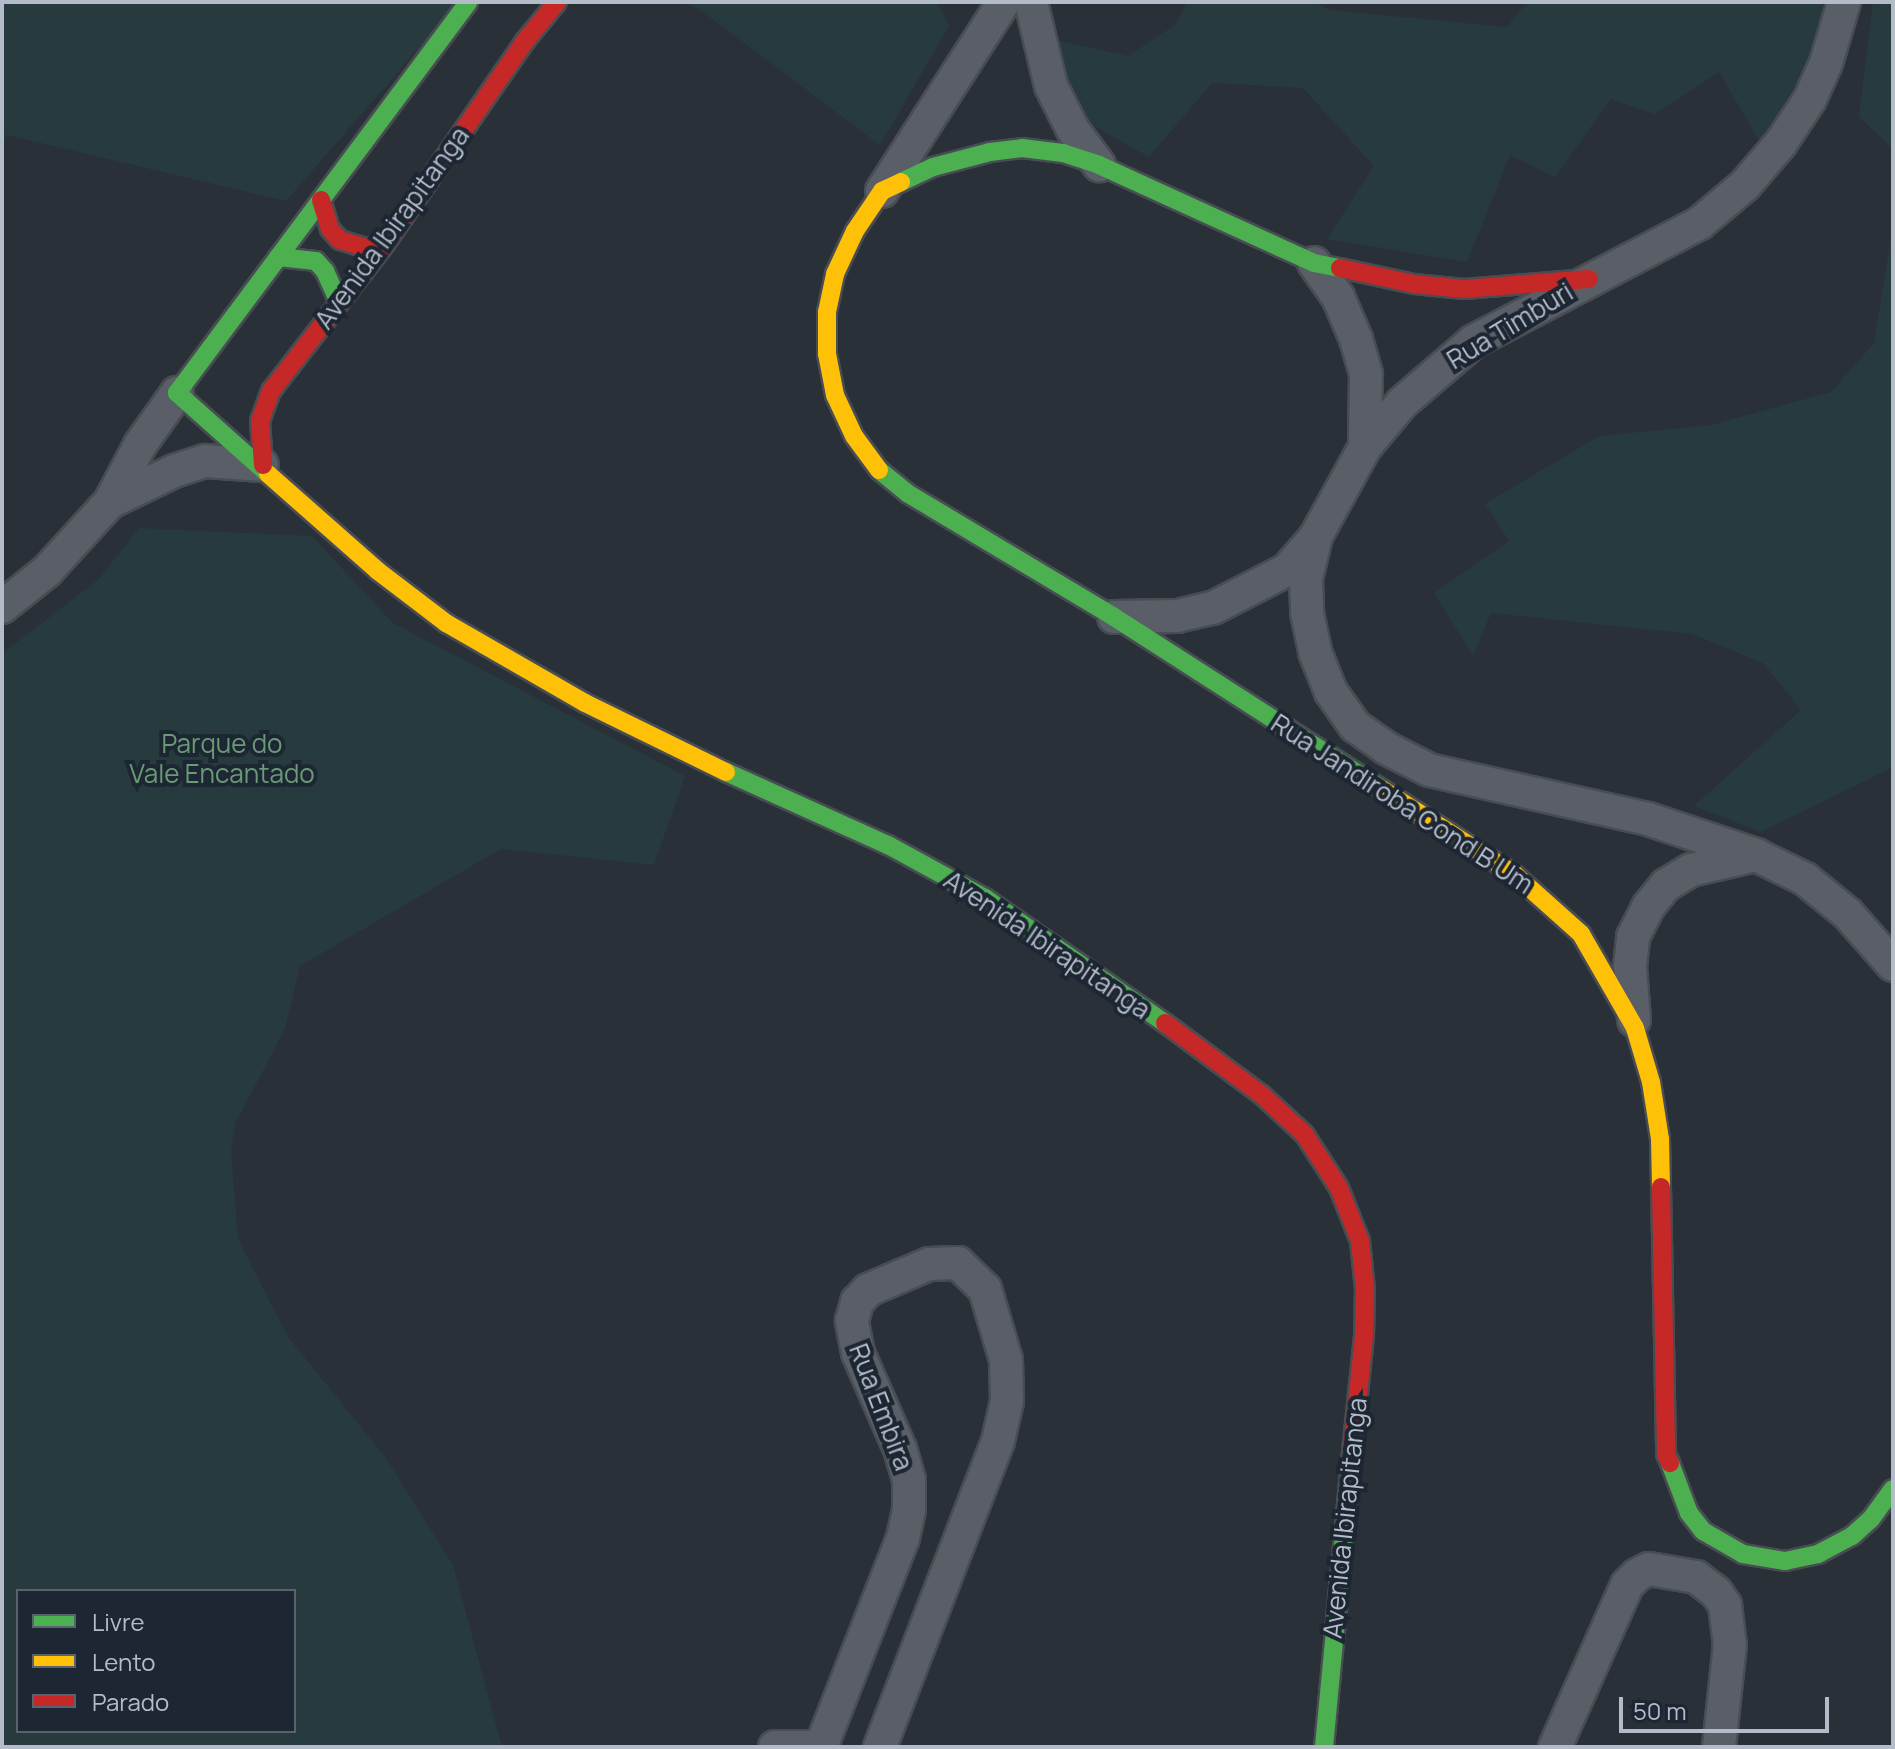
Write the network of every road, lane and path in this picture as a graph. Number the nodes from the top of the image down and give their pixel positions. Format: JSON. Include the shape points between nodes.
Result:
{"nodes":[{"id":1,"x":468,"y":2,"type":"edge"},
{"id":2,"x":557,"y":2,"type":"edge"},
{"id":3,"x":1004,"y":2,"type":"edge"},
{"id":4,"x":1031,"y":2,"type":"edge"},
{"id":5,"x":1844,"y":2,"type":"edge"},
{"id":6,"x":1099,"y":165,"type":"junction"},
{"id":7,"x":882,"y":191,"type":"junction"},
{"id":8,"x":321,"y":200,"type":"junction"},
{"id":9,"x":385,"y":244,"type":"junction"},
{"id":10,"x":278,"y":257,"type":"junction"},
{"id":11,"x":1314,"y":263,"type":"junction"},
{"id":12,"x":1589,"y":279,"type":"junction"},
{"id":13,"x":339,"y":303,"type":"junction"},
{"id":14,"x":177,"y":393,"type":"junction"},
{"id":15,"x":1365,"y":447,"type":"junction"},
{"id":16,"x":263,"y":465,"type":"junction"},
{"id":17,"x":110,"y":502,"type":"junction"},
{"id":18,"x":1316,"y":536,"type":"junction"},
{"id":19,"x":2,"y":607,"type":"edge"},
{"id":20,"x":1114,"y":617,"type":"junction"},
{"id":21,"x":1756,"y":855,"type":"junction"},
{"id":22,"x":1893,"y":965,"type":"edge"},
{"id":23,"x":1635,"y":1028,"type":"junction"},
{"id":24,"x":1893,"y":1489,"type":"edge"},
{"id":25,"x":1715,"y":1541,"type":"junction"},
{"id":26,"x":1696,"y":1577,"type":"junction"},
{"id":27,"x":1324,"y":1722,"type":"junction"},
{"id":28,"x":775,"y":1747,"type":"edge"},
{"id":29,"x":822,"y":1747,"type":"edge"},
{"id":30,"x":880,"y":1747,"type":"edge"},
{"id":31,"x":1312,"y":1747,"type":"edge"},
{"id":32,"x":1324,"y":1747,"type":"edge"},
{"id":33,"x":1555,"y":1747,"type":"edge"},
{"id":34,"x":1719,"y":1747,"type":"edge"}],
"edges":[{"from":1,"to":8,"type":"main road"},
{"from":2,"to":9,"type":"main road","name":"Avenida Ibirapitanga"},
{"from":3,"to":7,"type":"street","name":"Rua Jandiroba Cond B Um"},
{"from":4,"to":6,"type":"street","via":[[1051,86],[1073,130]]},
{"from":5,"to":12,"type":"street","name":"Rua Timburi","via":[[1810,99],[1745,185],[1700,223]]},
{"from":6,"to":7,"type":"main road","via":[[1022,148],[933,167]]},
{"from":6,"to":11,"type":"main road"},
{"from":7,"to":20,"type":"main road","name":"Rua Jandiroba Cond B Um","via":[[835,274],[827,312],[827,354],[835,395],[854,436],[877,468],[907,493]]},
{"from":8,"to":9,"type":"main road","via":[[330,229],[340,240],[366,248]]},
{"from":8,"to":10,"type":"main road"},
{"from":9,"to":13,"type":"main road","name":"Avenida Ibirapitanga"},
{"from":10,"to":13,"type":"main road","via":[[316,261]]},
{"from":10,"to":14,"type":"main road"},
{"from":11,"to":12,"type":"main road","via":[[1464,289]]},
{"from":11,"to":15,"type":"street","via":[[1338,297],[1366,375]]},
{"from":12,"to":15,"type":"street","name":"Rua Timburi","via":[[1474,341],[1432,374]]},
{"from":13,"to":16,"type":"main road","name":"Avenida Ibirapitanga","via":[[264,405],[259,440]]},
{"from":14,"to":16,"type":"main road","name":"Avenida Ibirapitanga"},
{"from":14,"to":17,"type":"street","via":[[140,445]]},
{"from":15,"to":18,"type":"street","name":"Rua Timburi"},
{"from":16,"to":17,"type":"street","via":[[205,461]]},
{"from":16,"to":27,"type":"main road","name":"Avenida Ibirapitanga","via":[[378,571],[446,623],[585,703],[888,845],[985,898],[1217,1059],[1305,1135],[1339,1188],[1360,1241],[1365,1289]]},
{"from":17,"to":19,"type":"street","via":[[47,571]]},
{"from":18,"to":20,"type":"street","via":[[1287,570],[1213,608],[1177,616]]},
{"from":18,"to":21,"type":"street","name":"Rua Timburi","via":[[1306,579],[1315,652],[1331,692],[1355,726],[1429,770],[1648,819]]},
{"from":20,"to":23,"type":"main road","name":"Rua Jandiroba Cond B Um","via":[[1514,874],[1581,934]]},
{"from":21,"to":22,"type":"street","via":[[1805,879],[1838,905]]},
{"from":21,"to":23,"type":"street","via":[[1691,870],[1666,885],[1648,907],[1633,937]]},
{"from":23,"to":25,"type":"main road","name":"Rua Jandiroba Cond B Um","via":[[1660,1139],[1666,1454],[1689,1513]]},
{"from":24,"to":25,"type":"main road","name":"Rua Jandiroba Cond B Um","via":[[1852,1536],[1818,1554],[1785,1561],[1743,1554]]},
{"from":25,"to":26,"type":"street"},
{"from":26,"to":33,"type":"street","via":[[1649,1569],[1627,1585]]},
{"from":26,"to":34,"type":"street","via":[[1716,1592],[1730,1625]]},
{"from":27,"to":31,"type":"main road","name":"Avenida Ibirapitanga"},
{"from":27,"to":32,"type":"main road","name":"Avenida Ibirapitanga"},
{"from":28,"to":29,"type":"street"},
{"from":29,"to":30,"type":"street","name":"Rua Embira","via":[[903,1538],[909,1510],[909,1480],[900,1449],[858,1353],[852,1321],[857,1302],[868,1290],[929,1264],[958,1263],[985,1289],[1006,1360],[1007,1401],[998,1441]]}]}
